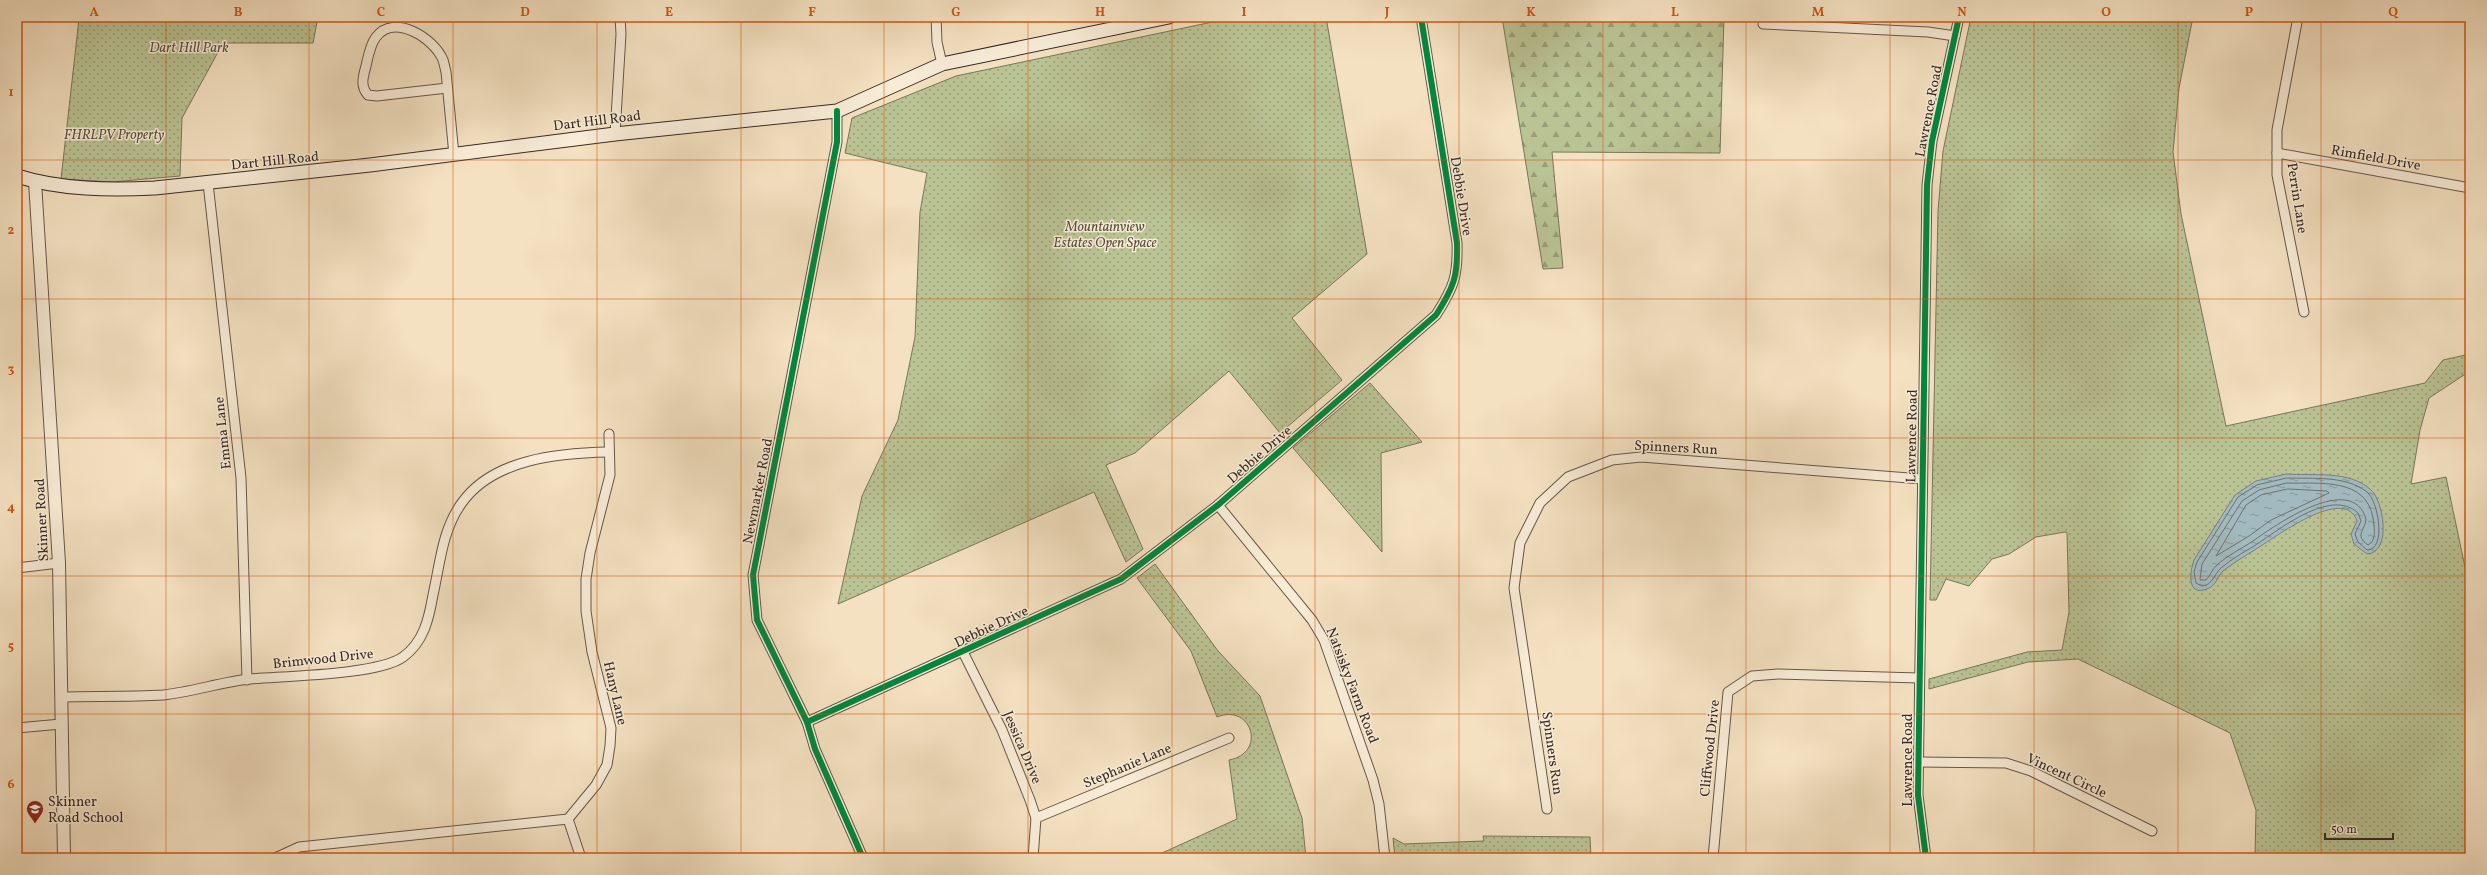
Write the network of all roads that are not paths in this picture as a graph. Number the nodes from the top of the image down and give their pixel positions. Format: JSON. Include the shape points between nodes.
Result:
{"nodes":[{"id":1,"x":620,"y":17,"type":"edge"},
{"id":2,"x":936,"y":17,"type":"edge"},
{"id":3,"x":1169,"y":17,"type":"edge"},
{"id":4,"x":1421,"y":17,"type":"edge"},
{"id":5,"x":1959,"y":17,"type":"edge"},
{"id":6,"x":2298,"y":17,"type":"edge"},
{"id":7,"x":1763,"y":24,"type":"dead end"},
{"id":8,"x":1955,"y":36,"type":"junction"},
{"id":9,"x":942,"y":64,"type":"junction"},
{"id":10,"x":447,"y":88,"type":"junction"},
{"id":11,"x":837,"y":111,"type":"junction"},
{"id":12,"x":615,"y":134,"type":"junction"},
{"id":13,"x":2277,"y":153,"type":"junction"},
{"id":14,"x":454,"y":155,"type":"junction"},
{"id":15,"x":17,"y":176,"type":"edge"},
{"id":16,"x":35,"y":182,"type":"junction"},
{"id":17,"x":208,"y":183,"type":"junction"},
{"id":18,"x":2470,"y":188,"type":"edge"},
{"id":19,"x":2304,"y":312,"type":"dead end"},
{"id":20,"x":609,"y":434,"type":"dead end"},
{"id":21,"x":609,"y":452,"type":"junction"},
{"id":22,"x":1922,"y":478,"type":"junction"},
{"id":23,"x":1218,"y":505,"type":"junction"},
{"id":24,"x":59,"y":563,"type":"junction"},
{"id":25,"x":17,"y":568,"type":"edge"},
{"id":26,"x":963,"y":652,"type":"junction"},
{"id":27,"x":1919,"y":678,"type":"junction"},
{"id":28,"x":247,"y":680,"type":"junction"},
{"id":29,"x":61,"y":697,"type":"junction"},
{"id":30,"x":807,"y":722,"type":"junction"},
{"id":31,"x":61,"y":724,"type":"junction"},
{"id":32,"x":17,"y":728,"type":"edge"},
{"id":33,"x":1228,"y":738,"type":"dead end"},
{"id":34,"x":1919,"y":762,"type":"junction"},
{"id":35,"x":1547,"y":809,"type":"dead end"},
{"id":36,"x":1036,"y":818,"type":"junction"},
{"id":37,"x":568,"y":819,"type":"junction"},
{"id":38,"x":2152,"y":830,"type":"dead end"},
{"id":39,"x":64,"y":858,"type":"edge"},
{"id":40,"x":274,"y":858,"type":"edge"},
{"id":41,"x":581,"y":858,"type":"edge"},
{"id":42,"x":863,"y":858,"type":"edge"},
{"id":43,"x":1033,"y":858,"type":"edge"},
{"id":44,"x":1385,"y":858,"type":"edge"},
{"id":45,"x":1713,"y":858,"type":"edge"},
{"id":46,"x":1926,"y":858,"type":"edge"}],
"edges":[{"from":1,"to":12,"type":"street"},
{"from":2,"to":9,"type":"street","via":[[937,42]]},
{"from":3,"to":9,"type":"main road","name":"Dart Hill Road"},
{"from":4,"to":23,"type":"street","name":"Debbie Drive","via":[[1457,243],[1458,266],[1452,291],[1436,315]]},
{"from":5,"to":8,"type":"street","name":"Lawrence Road"},
{"from":6,"to":13,"type":"street","name":"Perrin Lane","via":[[2277,130]]},
{"from":7,"to":8,"type":"street","via":[[1928,32]]},
{"from":8,"to":22,"type":"street","name":"Lawrence Road","via":[[1932,141],[1927,185]]},
{"from":9,"to":11,"type":"main road","name":"Dart Hill Road"},
{"from":10,"to":10,"type":"street","via":[[443,60],[417,33],[404,28],[390,28],[375,38],[363,76],[364,90],[368,95]]},
{"from":10,"to":14,"type":"street"},
{"from":11,"to":12,"type":"main road","name":"Dart Hill Road"},
{"from":11,"to":30,"type":"street","name":"Newmarker Road","via":[[837,142],[753,575],[757,620]]},
{"from":12,"to":14,"type":"main road","name":"Dart Hill Road"},
{"from":13,"to":18,"type":"street","name":"Rimfield Drive"},
{"from":13,"to":19,"type":"street","name":"Perrin Lane","via":[[2277,175]]},
{"from":14,"to":17,"type":"main road","name":"Dart Hill Road"},
{"from":15,"to":16,"type":"main road","name":"Dart Hill Road"},
{"from":16,"to":17,"type":"main road","name":"Dart Hill Road","via":[[121,190]]},
{"from":16,"to":24,"type":"street","name":"Skinner Road"},
{"from":17,"to":28,"type":"street","name":"Emma Lane","via":[[241,478]]},
{"from":20,"to":21,"type":"street","name":"Hany Lane"},
{"from":21,"to":28,"type":"street","name":"Brimwood Drive","via":[[526,462],[503,470],[477,486],[461,504],[449,527],[441,551],[428,619],[420,640],[404,656],[390,664],[362,670]]},
{"from":21,"to":37,"type":"street","name":"Hany Lane","via":[[610,474],[605,502],[590,553],[586,579],[586,611],[592,652],[611,728],[610,746],[607,765],[596,785]]},
{"from":22,"to":27,"type":"street","name":"Lawrence Road"},
{"from":22,"to":35,"type":"street","name":"Spinners Run","via":[[1641,457],[1612,460],[1568,477],[1540,503],[1520,543],[1514,588]]},
{"from":23,"to":26,"type":"street","name":"Debbie Drive","via":[[1121,579]]},
{"from":23,"to":44,"type":"street","name":"Natsisky Farm Road","via":[[1312,620],[1324,640],[1373,780],[1379,804]]},
{"from":24,"to":25,"type":"street"},
{"from":24,"to":29,"type":"street","name":"Skinner Road"},
{"from":26,"to":30,"type":"street","name":"Debbie Drive"},
{"from":26,"to":36,"type":"street","name":"Jessica Drive","via":[[1002,730]]},
{"from":27,"to":34,"type":"street","name":"Lawrence Road"},
{"from":27,"to":45,"type":"street","name":"Cliffwood Drive","via":[[1778,674],[1752,676],[1728,692]]},
{"from":28,"to":29,"type":"street","name":"Brimwood Drive","via":[[163,695]]},
{"from":29,"to":31,"type":"street","name":"Skinner Road"},
{"from":30,"to":42,"type":"street","name":"Newmarker Road","via":[[815,749]]},
{"from":31,"to":32,"type":"street"},
{"from":31,"to":39,"type":"street","name":"Skinner Road"},
{"from":33,"to":36,"type":"street","name":"Stephanie Lane"},
{"from":34,"to":38,"type":"street","name":"Vincent Circle","via":[[2006,763],[2031,771]]},
{"from":34,"to":46,"type":"street","name":"Lawrence Road","via":[[1918,795]]},
{"from":36,"to":43,"type":"street","name":"Jessica Drive"},
{"from":37,"to":40,"type":"street","via":[[313,846],[299,848]]},
{"from":37,"to":41,"type":"street"}]}
